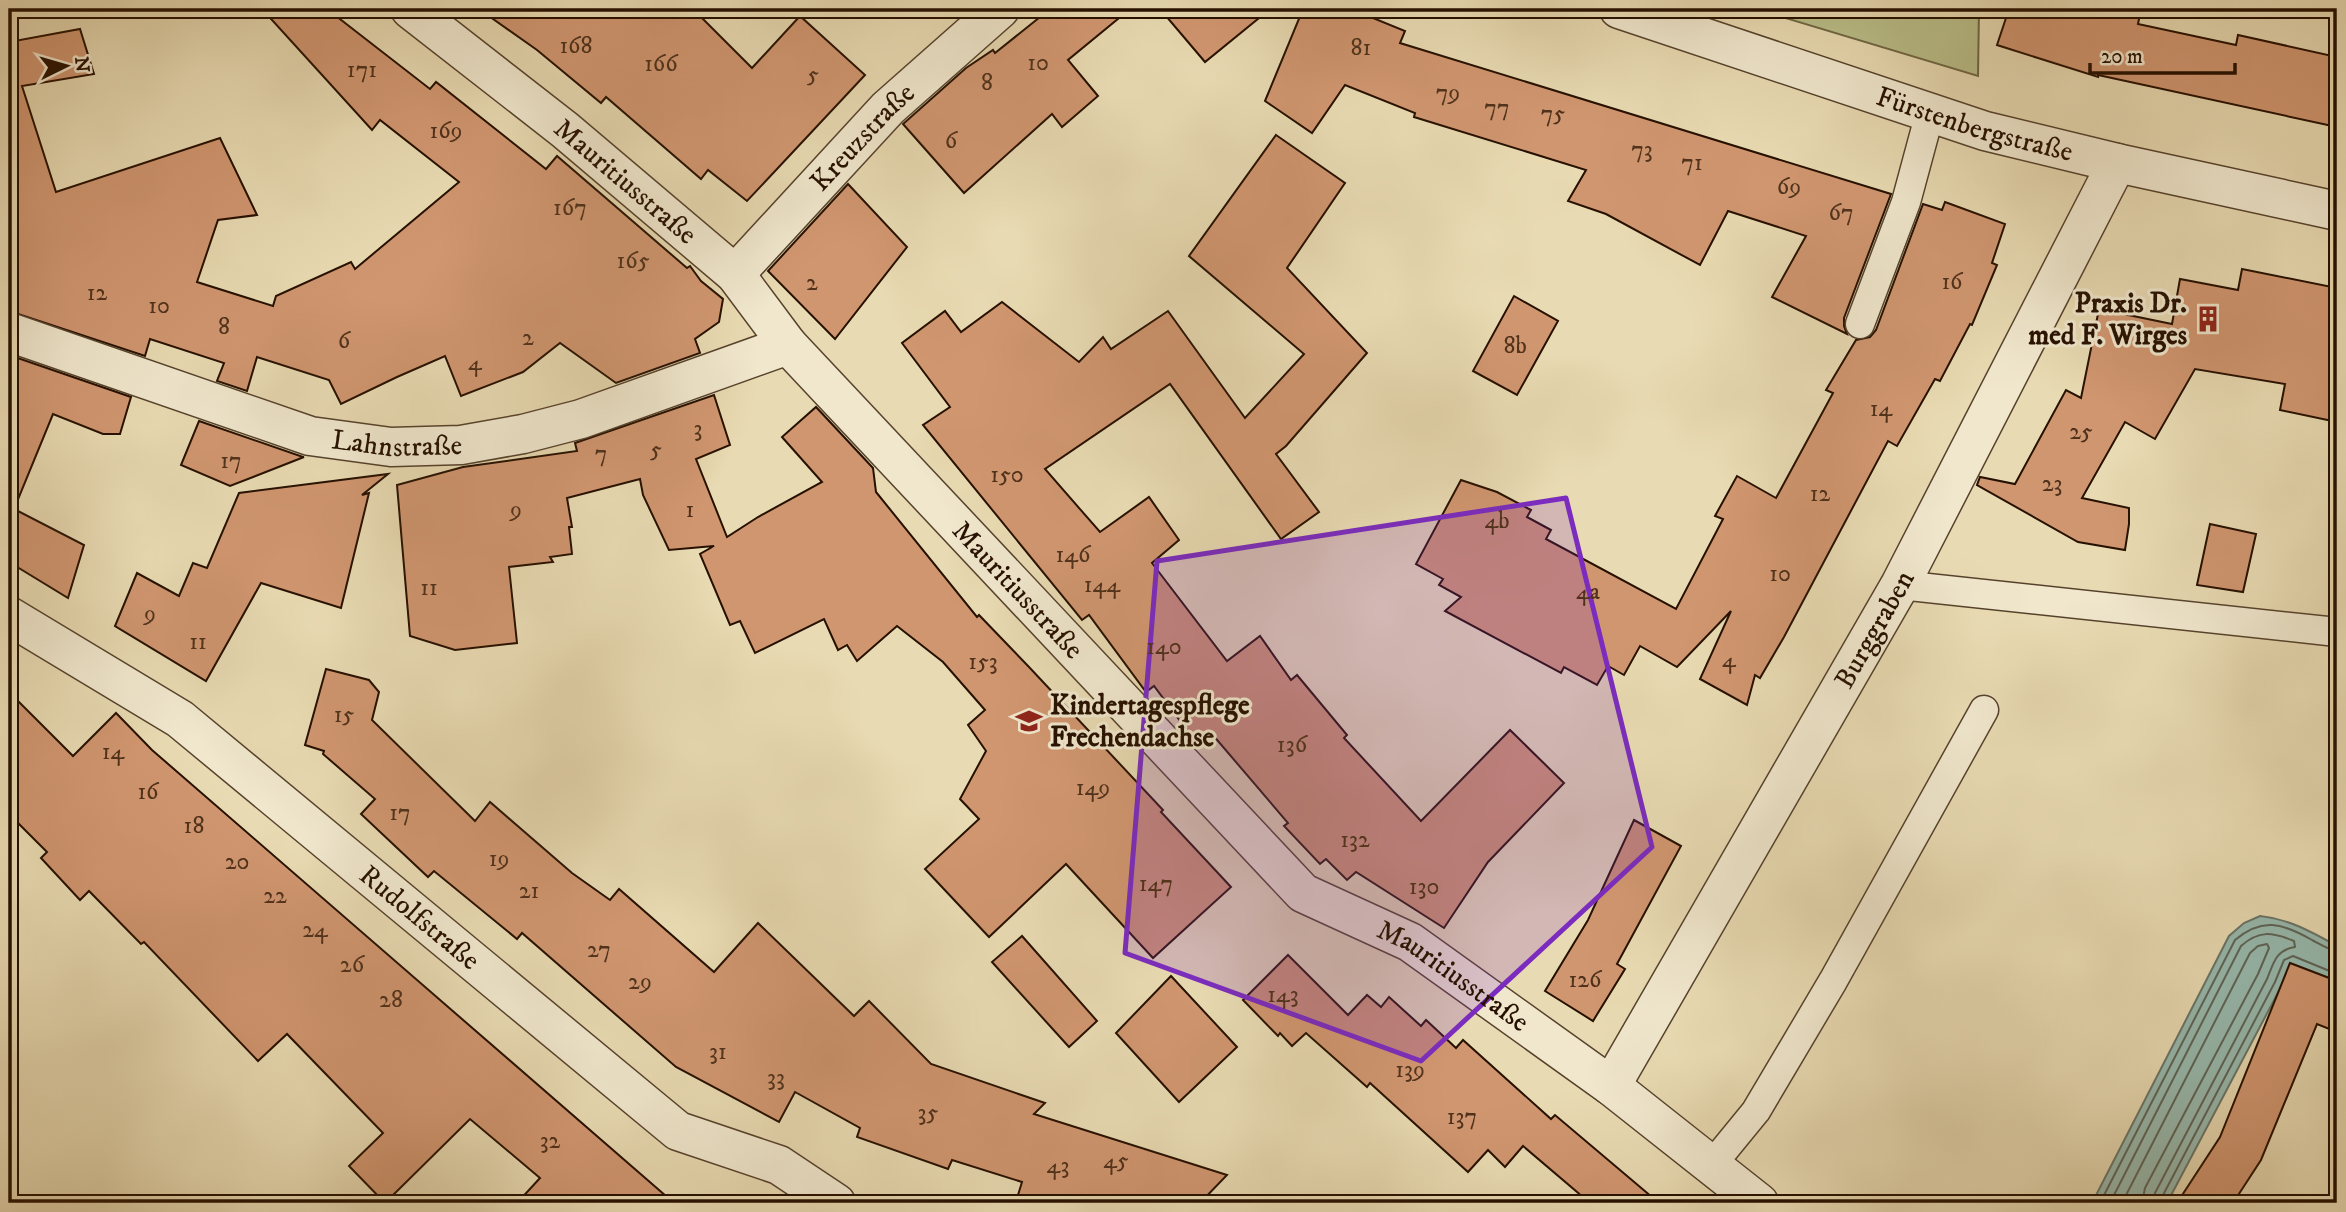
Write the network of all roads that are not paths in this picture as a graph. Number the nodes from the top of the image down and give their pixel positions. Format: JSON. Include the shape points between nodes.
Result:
{"nodes":[{"id":1,"x":410,"y":9,"type":"edge"},
{"id":2,"x":1000,"y":9,"type":"edge"},
{"id":3,"x":1619,"y":9,"type":"edge"},
{"id":4,"x":1930,"y":113,"type":"junction"},
{"id":5,"x":2118,"y":163,"type":"junction"},
{"id":6,"x":2337,"y":211,"type":"edge"},
{"id":7,"x":735,"y":274,"type":"junction"},
{"id":8,"x":1860,"y":324,"type":"dead end"},
{"id":9,"x":9,"y":332,"type":"edge"},
{"id":10,"x":788,"y":345,"type":"junction"},
{"id":11,"x":1900,"y":585,"type":"junction"},
{"id":12,"x":9,"y":616,"type":"edge"},
{"id":13,"x":2337,"y":632,"type":"edge"},
{"id":14,"x":1984,"y":710,"type":"dead end"},
{"id":15,"x":1611,"y":1086,"type":"junction"},
{"id":16,"x":1712,"y":1166,"type":"junction"},
{"id":17,"x":836,"y":1203,"type":"edge"},
{"id":18,"x":1759,"y":1203,"type":"edge"}],
"edges":[{"from":1,"to":7,"type":"street","name":"Mauritiusstraße","via":[[565,130]]},
{"from":2,"to":7,"type":"street","name":"Kreuzstraße","via":[[888,107]]},
{"from":3,"to":4,"type":"street","name":"Fürstenbergstraße"},
{"from":4,"to":5,"type":"street","name":"Fürstenbergstraße"},
{"from":4,"to":8,"type":"lane","via":[[1906,202]]},
{"from":5,"to":6,"type":"street","name":"Fürstenbergstraße"},
{"from":5,"to":11,"type":"street","name":"Burggraben"},
{"from":7,"to":10,"type":"street","name":"Mauritiusstraße"},
{"from":9,"to":10,"type":"street","name":"Lahnstraße","via":[[310,436],[391,447],[461,445],[523,434],[581,419]]},
{"from":10,"to":15,"type":"street","name":"Mauritiusstraße","via":[[1303,893],[1410,942]]},
{"from":11,"to":13,"type":"lane"},
{"from":11,"to":15,"type":"street","name":"Burggraben"},
{"from":12,"to":17,"type":"street","name":"Rudolfstraße","via":[[180,719],[678,1131],[779,1165]]},
{"from":14,"to":16,"type":"lane","via":[[1763,1100]]},
{"from":15,"to":16,"type":"street","name":"Mauritiusstraße"},
{"from":16,"to":18,"type":"street","name":"Mauritiusstraße"}]}
